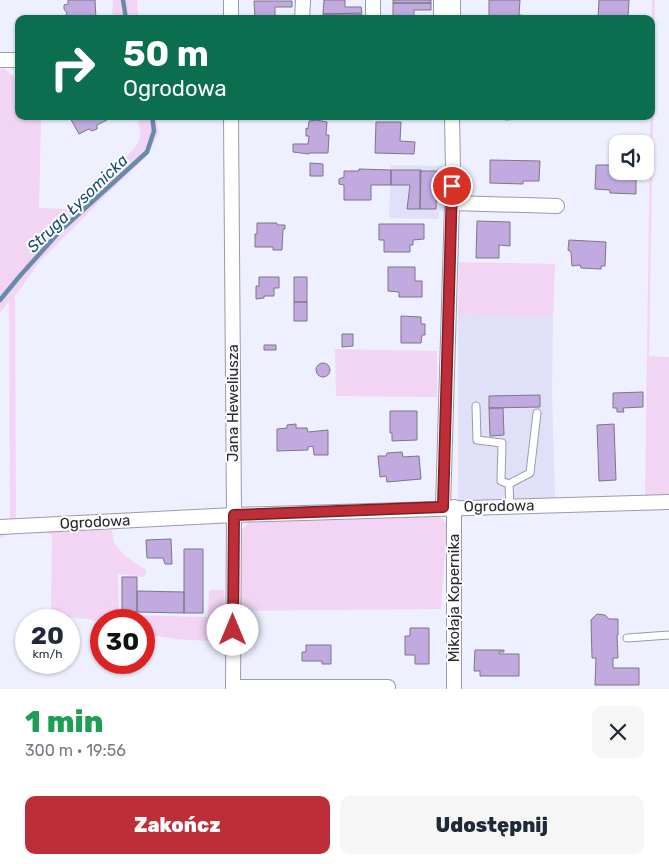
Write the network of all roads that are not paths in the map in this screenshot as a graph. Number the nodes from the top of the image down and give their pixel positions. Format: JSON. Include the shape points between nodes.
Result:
{"nodes":[{"id":1,"x":231,"y":0,"type":"edge"},
{"id":2,"x":303,"y":0,"type":"edge"},
{"id":3,"x":373,"y":0,"type":"edge"},
{"id":4,"x":441,"y":0,"type":"edge"},
{"id":5,"x":453,"y":0,"type":"edge"},
{"id":6,"x":231,"y":15,"type":"edge"},
{"id":7,"x":302,"y":15,"type":"edge"},
{"id":8,"x":373,"y":15,"type":"edge"},
{"id":9,"x":441,"y":15,"type":"edge"},
{"id":10,"x":453,"y":15,"type":"edge"},
{"id":11,"x":0,"y":60,"type":"edge"},
{"id":12,"x":15,"y":60,"type":"edge"},
{"id":13,"x":231,"y":120,"type":"edge"},
{"id":14,"x":452,"y":120,"type":"edge"},
{"id":15,"x":452,"y":203,"type":"junction"},
{"id":16,"x":557,"y":206,"type":"dead end"},
{"id":17,"x":476,"y":406,"type":"dead end"},
{"id":18,"x":536,"y":413,"type":"dead end"},
{"id":19,"x":508,"y":484,"type":"junction"},
{"id":20,"x":669,"y":502,"type":"edge"},
{"id":21,"x":510,"y":506,"type":"junction"},
{"id":22,"x":448,"y":507,"type":"junction"},
{"id":23,"x":234,"y":515,"type":"junction"},
{"id":24,"x":0,"y":527,"type":"edge"},
{"id":25,"x":669,"y":635,"type":"edge"},
{"id":26,"x":627,"y":638,"type":"dead end"},
{"id":27,"x":388,"y":687,"type":"dead end"},
{"id":28,"x":233,"y":688,"type":"edge"},
{"id":29,"x":454,"y":689,"type":"edge"}],
"edges":[{"from":1,"to":6,"type":"street"},
{"from":2,"to":7,"type":"street"},
{"from":3,"to":8,"type":"street"},
{"from":4,"to":9,"type":"street"},
{"from":5,"to":10,"type":"street"},
{"from":11,"to":12,"type":"street"},
{"from":13,"to":23,"type":"street","name":"Jana Heweliusza"},
{"from":14,"to":15,"type":"street","name":"Mikołaja Kopernika"},
{"from":15,"to":16,"type":"street"},
{"from":15,"to":22,"type":"street","name":"Mikołaja Kopernika"},
{"from":17,"to":19,"type":"lane","via":[[478,440],[502,444],[501,481]]},
{"from":18,"to":19,"type":"lane","via":[[530,473]]},
{"from":19,"to":21,"type":"lane"},
{"from":20,"to":21,"type":"street","name":"Ogrodowa"},
{"from":21,"to":22,"type":"street","name":"Ogrodowa"},
{"from":22,"to":23,"type":"street","name":"Ogrodowa"},
{"from":22,"to":29,"type":"street","name":"Mikołaja Kopernika"},
{"from":23,"to":24,"type":"street","name":"Ogrodowa"},
{"from":23,"to":28,"type":"street","name":"Jana Heweliusza"},
{"from":25,"to":26,"type":"lane"},
{"from":27,"to":28,"type":"street"}]}
